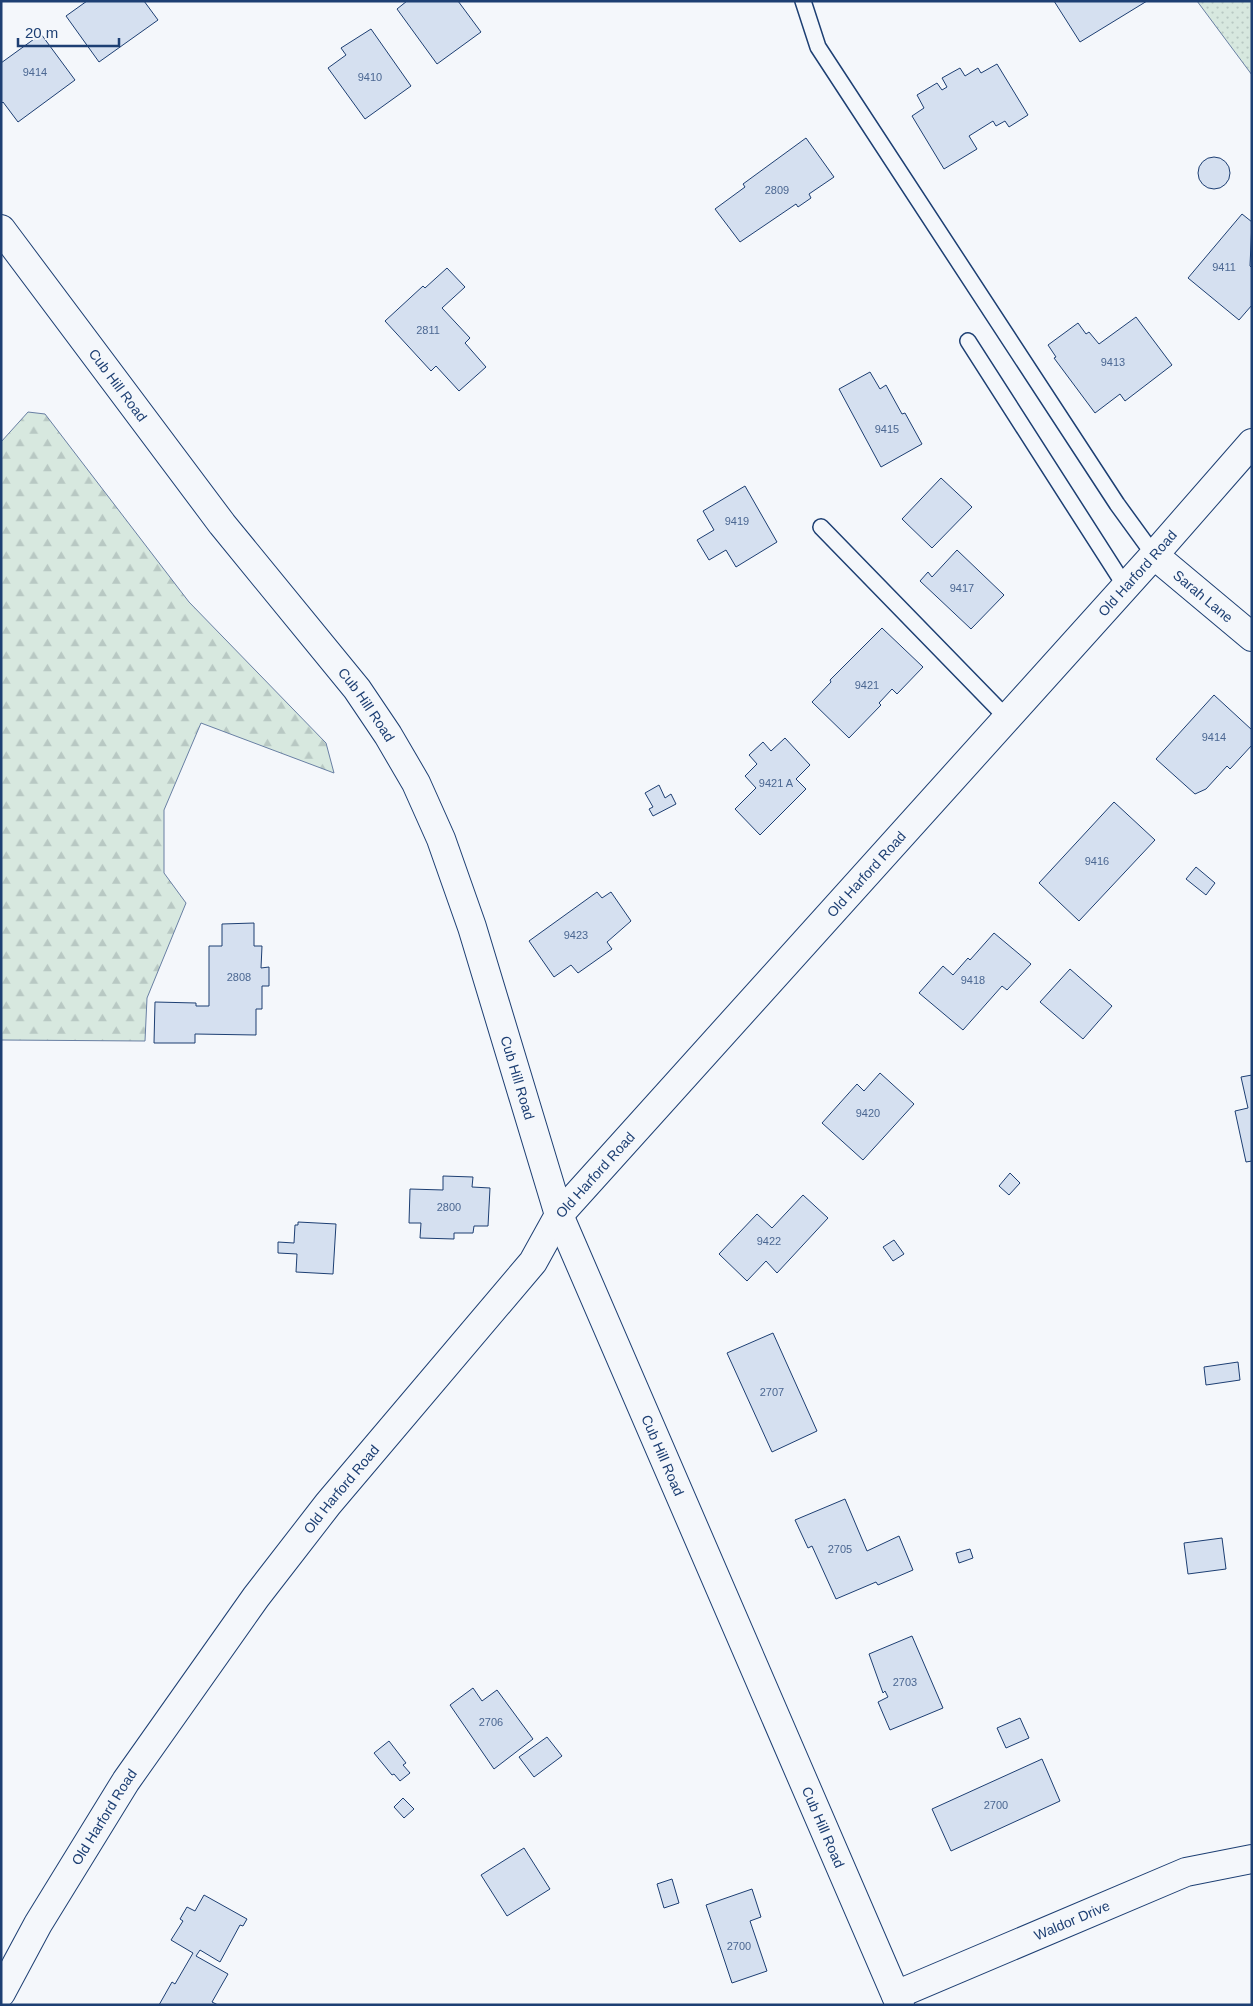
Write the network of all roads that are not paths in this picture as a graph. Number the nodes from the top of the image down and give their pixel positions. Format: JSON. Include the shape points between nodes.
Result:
{"nodes":[{"id":1,"x":804,"y":1,"type":"edge"},
{"id":2,"x":1,"y":229,"type":"edge"},
{"id":3,"x":968,"y":341,"type":"dead end"},
{"id":4,"x":1252,"y":442,"type":"edge"},
{"id":5,"x":821,"y":527,"type":"dead end"},
{"id":6,"x":1154,"y":555,"type":"junction"},
{"id":7,"x":1125,"y":586,"type":"junction"},
{"id":8,"x":1252,"y":637,"type":"edge"},
{"id":9,"x":1006,"y":717,"type":"junction"},
{"id":10,"x":559,"y":1215,"type":"junction"},
{"id":11,"x":1252,"y":1859,"type":"edge"},
{"id":12,"x":1,"y":1993,"type":"edge"},
{"id":13,"x":898,"y":2000,"type":"edge"}],
"edges":[{"from":1,"to":6,"type":"lane","via":[[818,47],[1117,504]]},
{"from":2,"to":10,"type":"street","name":"Cub Hill Road","via":[[222,524],[345,674],[388,734],[441,839],[472,927]]},
{"from":3,"to":7,"type":"lane"},
{"from":4,"to":6,"type":"street","name":"Old Harford Road"},
{"from":5,"to":9,"type":"lane"},
{"from":6,"to":7,"type":"street","name":"Old Harford Road"},
{"from":6,"to":8,"type":"street","name":"Sarah Lane"},
{"from":7,"to":9,"type":"street","name":"Old Harford Road"},
{"from":9,"to":10,"type":"street","name":"Old Harford Road"},
{"from":10,"to":12,"type":"street","name":"Old Harford Road","via":[[533,1262],[328,1504],[256,1597],[116,1798],[38,1924]]},
{"from":10,"to":13,"type":"street","name":"Cub Hill Road"},
{"from":11,"to":13,"type":"street","name":"Waldor Drive","via":[[1186,1872]]}]}
